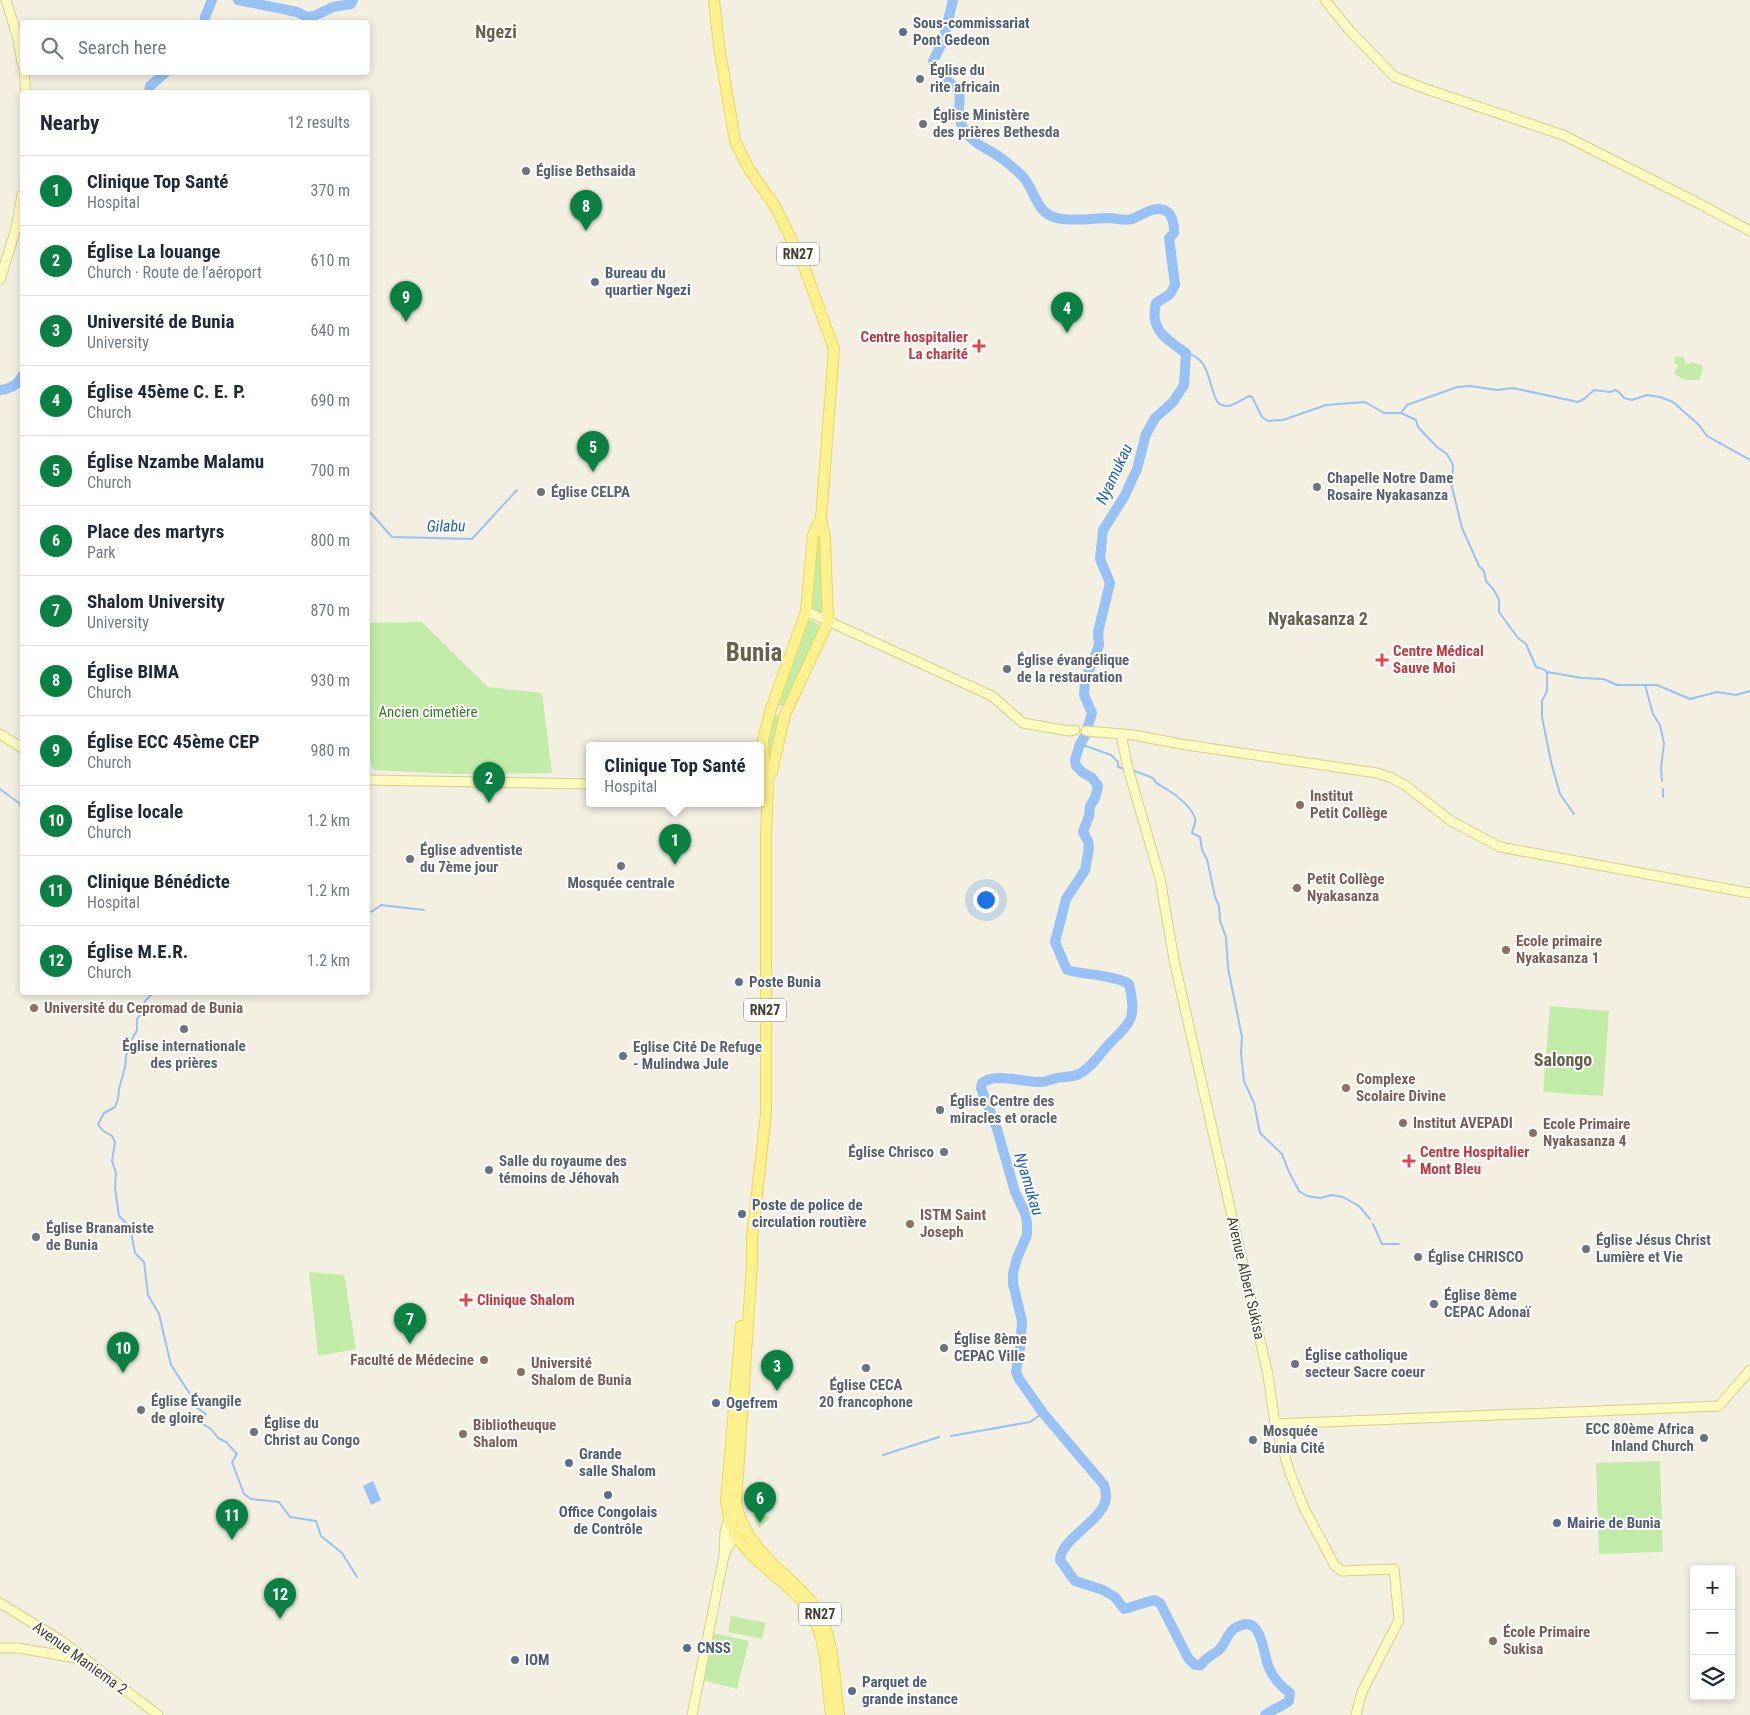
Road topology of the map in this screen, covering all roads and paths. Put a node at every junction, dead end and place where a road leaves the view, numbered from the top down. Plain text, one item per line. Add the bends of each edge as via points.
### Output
1 (6, 0) edge
2 (714, 0) edge
3 (1325, 0) edge
4 (20, 52) edge
5 (24, 75) edge
6 (26, 90) edge
7 (20, 206) edge
8 (1750, 231) edge
9 (0, 280) edge
10 (821, 520) junction
11 (806, 611) junction
12 (828, 622) junction
13 (771, 709) junction
14 (785, 715) junction
15 (1075, 730) dead end
16 (1090, 732) dead end
17 (0, 734) edge
18 (1121, 735) junction
19 (763, 742) edge
20 (20, 747) edge
21 (370, 780) edge
22 (764, 780) edge
23 (764, 782) edge
24 (586, 784) edge
25 (1750, 893) edge
26 (1750, 1370) edge
27 (1275, 1424) junction
28 (734, 1517) junction
29 (740, 1532) junction
30 (724, 1556) junction
31 (0, 1603) edge
32 (0, 1648) edge
33 (84, 1659) junction
34 (158, 1715) edge
35 (692, 1715) edge
36 (831, 1715) edge
37 (839, 1715) edge
38 (1356, 1715) edge

1 - 4 street
2 - 10 main road, RN27 via 735,141 749,169 776,208 802,261 834,349
3 - 8 street via 1395,77 1563,135
5 - 6 street
7 - 9 street
10 - 11 main road, RN27 via 813,535
10 - 12 main road, RN27 via 826,537
11 - 12 street
11 - 13 main road, RN27
12 - 14 main road, RN27
12 - 15 street via 992,696 1024,723
13 - 14 main road
13 - 19 main road, RN27
14 - 22 main road, RN27 via 772,771
16 - 18 street
17 - 20 street
18 - 25 street via 1377,773 1405,785 1451,821 1500,847
18 - 27 street, Avenue Albert Sukisa via 1160,878 1174,960 1268,1375
21 - 24 street
23 - 28 main road, RN27 via 768,784 766,1113 752,1238 746,1263 726,1502
26 - 27 street via 1720,1406
27 - 38 street, Avenue Albert Sukisa via 1304,1508 1335,1566 1342,1571 1394,1569 1399,1620 1362,1692
28 - 29 main road, RN27
28 - 30 street via 725,1532
29 - 30 street
29 - 36 main road, RN27 via 749,1553 798,1597 812,1615 820,1634
29 - 37 main road, RN27 via 817,1609 828,1632
30 - 35 street
31 - 33 street, Avenue Maniema 2 via 62,1641
32 - 33 street
33 - 34 street, Avenue Maniema 2

